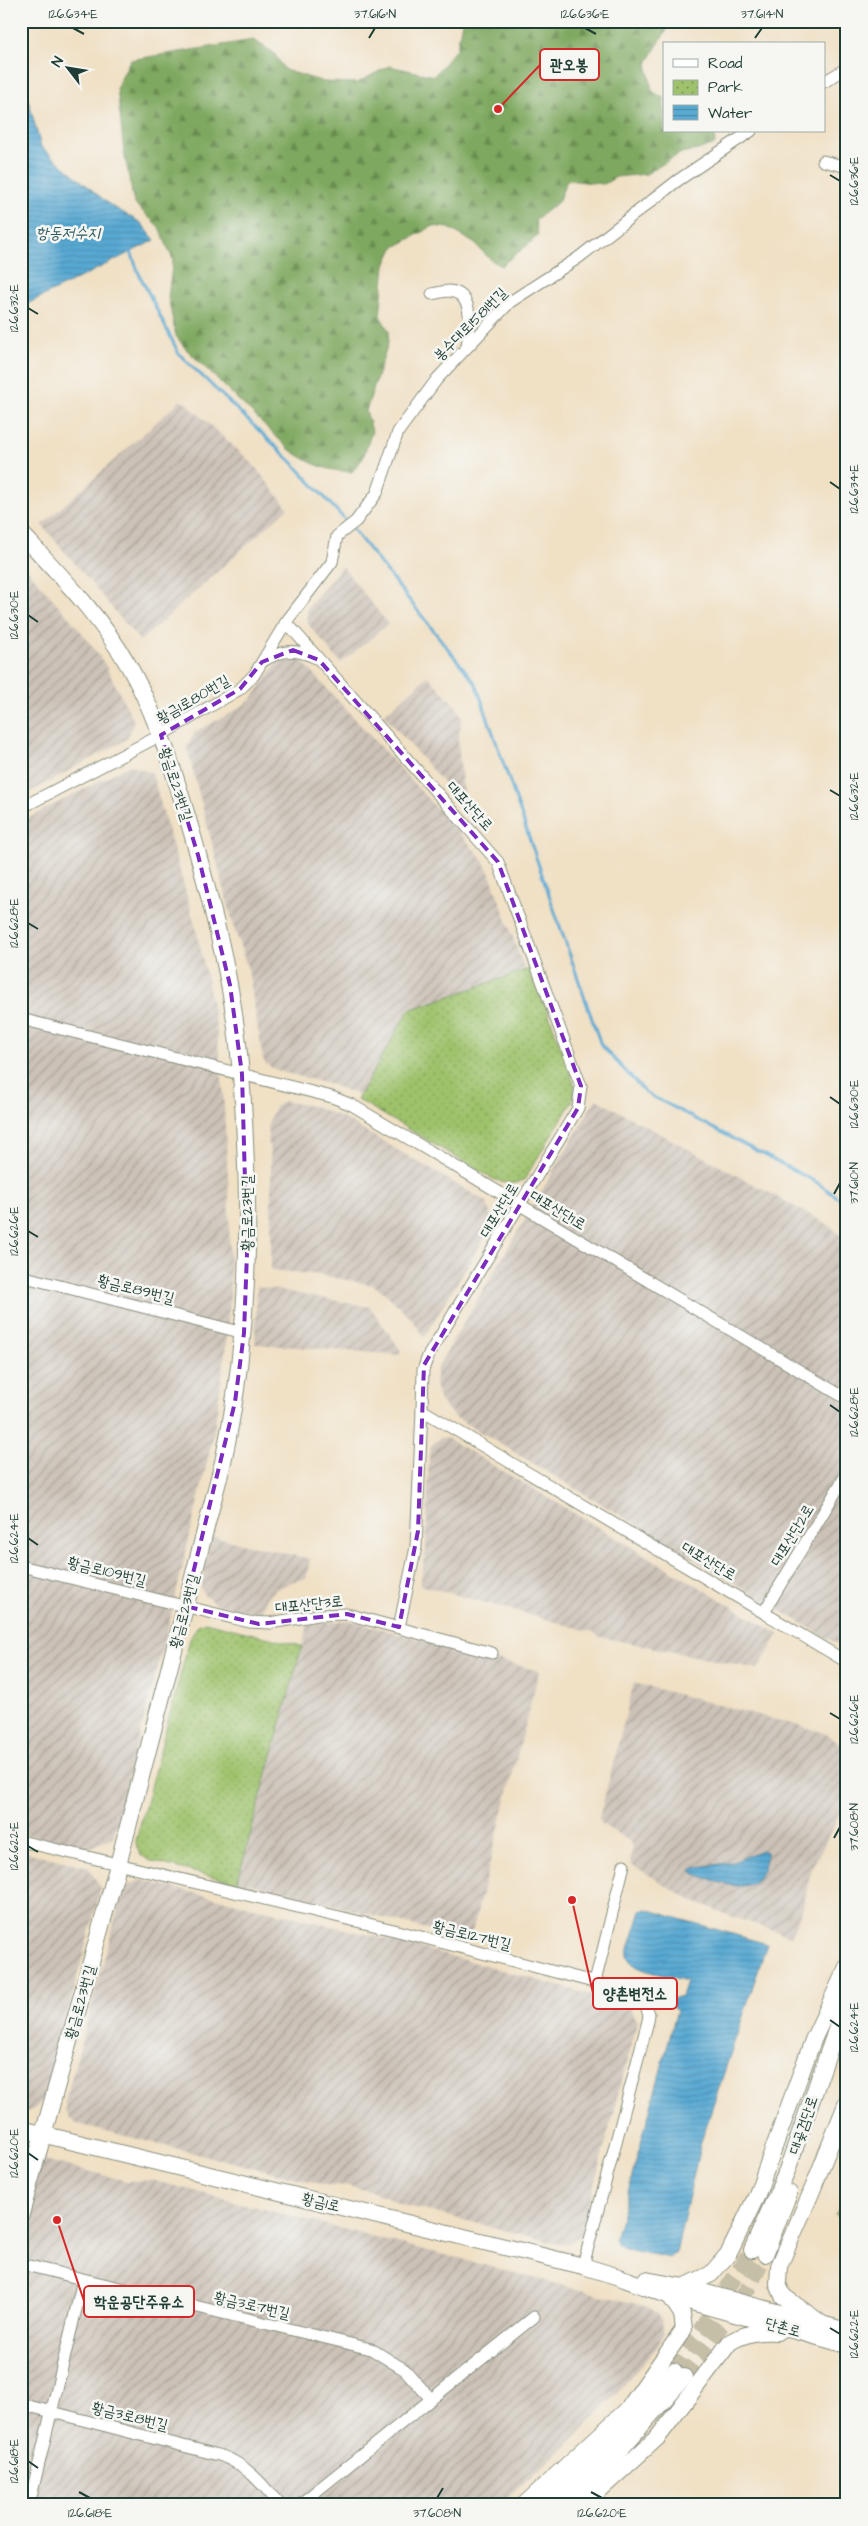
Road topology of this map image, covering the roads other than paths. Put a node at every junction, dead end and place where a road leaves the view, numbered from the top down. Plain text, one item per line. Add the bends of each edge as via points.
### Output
1 (847, 68) edge
2 (826, 81) edge
3 (749, 132) edge
4 (823, 161) dead end
5 (847, 167) edge
6 (432, 294) dead end
7 (466, 348) junction
8 (21, 533) edge
9 (339, 533) joint
10 (286, 622) junction
11 (319, 660) junction
12 (262, 662) junction
13 (161, 735) junction
14 (21, 808) edge
15 (21, 1018) edge
16 (242, 1074) junction
17 (520, 1204) junction
18 (21, 1276) edge
19 (244, 1333) junction
20 (847, 1399) edge
21 (422, 1410) junction
22 (847, 1473) edge
23 (21, 1566) edge
24 (185, 1606) junction
25 (764, 1612) junction
26 (400, 1627) junction
27 (492, 1653) dead end
28 (847, 1662) edge
29 (21, 1841) edge
30 (118, 1865) junction
31 (624, 1865) dead end
32 (847, 1967) edge
33 (595, 1982) junction
34 (847, 1999) edge
35 (847, 2032) edge
36 (847, 2102) edge
37 (21, 2130) edge
38 (42, 2135) junction
39 (21, 2214) edge
40 (21, 2264) edge
41 (583, 2266) junction
42 (619, 2277) junction
43 (83, 2280) junction
44 (684, 2287) junction
45 (670, 2296) junction
46 (722, 2304) junction
47 (534, 2317) dead end
48 (818, 2330) junction
49 (847, 2331) edge
50 (847, 2345) edge
51 (431, 2399) junction
52 (21, 2404) edge
53 (50, 2411) junction
54 (28, 2505) edge
55 (280, 2505) edge
56 (299, 2505) edge
57 (524, 2505) edge
58 (544, 2505) edge
59 (564, 2505) edge
60 (582, 2505) edge

1 - 2 street
3 - 7 street, 봉수대로1581번길 via 677,181 578,258 510,302
4 - 5 street
6 - 7 street via 448,291 465,301 471,317
7 - 9 street, 봉수대로1581번길 via 437,379 398,432 377,493 356,521
8 - 13 street, 황금로23번길 via 100,621 130,668
9 - 10 street, 황금1로80번길 via 332,562
10 - 11 street, 대포산단로
10 - 12 street, 황금1로80번길
11 - 12 street via 288,650
11 - 17 street, 대포산단로 via 498,862 551,1001 582,1094 578,1108
12 - 13 street, 황금1로80번길 via 240,689
13 - 14 street, 황금1로80번길
13 - 16 street, 황금로23번길 via 180,791 219,935 230,985
15 - 16 street
16 - 17 street, 대포산단1로 via 352,1105
16 - 19 street, 황금로23번길 via 249,1215
17 - 20 street, 대포산단1로
17 - 21 street, 대포산단로 via 424,1365
18 - 19 street, 황금로89번길
19 - 24 street, 황금로23번길 via 228,1439
21 - 25 street, 대포산단로
21 - 26 street via 417,1539
22 - 25 street, 대포산단2로
23 - 24 street, 황금로109번길
24 - 26 street, 대포산단3로 via 259,1624 347,1614
24 - 30 street, 황금로23번길
25 - 28 street, 대포산단로
26 - 27 street, 대포산단3로
29 - 30 street, 황금로127번길
30 - 33 street, 황금로127번길 via 398,1931
30 - 38 street, 황금로23번길
31 - 33 street
32 - 44 street via 813,2040 756,2197 728,2253 711,2274
33 - 41 street, 황금로127번길 via 638,1996 644,2001 649,2014
34 - 35 street, 대곶검단로 via 759,2252
36 - 48 street via 779,2266 778,2284 783,2296
37 - 38 street, 황금1로
38 - 39 street, 황금로23번길
38 - 41 street, 황금1로
40 - 43 street, 황금3로7번길
41 - 42 street, 황금1로
42 - 44 street, 황금1로
42 - 45 street, 황금1로
43 - 51 street, 황금3로7번길 via 370,2350 405,2370
43 - 53 street
44 - 46 street, 황금1로
45 - 46 street, 황금1로
45 - 57 street via 682,2314 684,2329 662,2362 628,2409
46 - 48 street, 단촌로
47 - 51 street
48 - 49 street, 단촌로
48 - 50 street, 단촌로
48 - 60 street via 762,2331 745,2334 730,2342 658,2437
51 - 56 street
52 - 53 street, 황금3로8번길
53 - 54 street
53 - 55 street, 황금3로8번길 via 202,2449 233,2460 254,2476
58 - 59 street via 679,2374 597,2476

